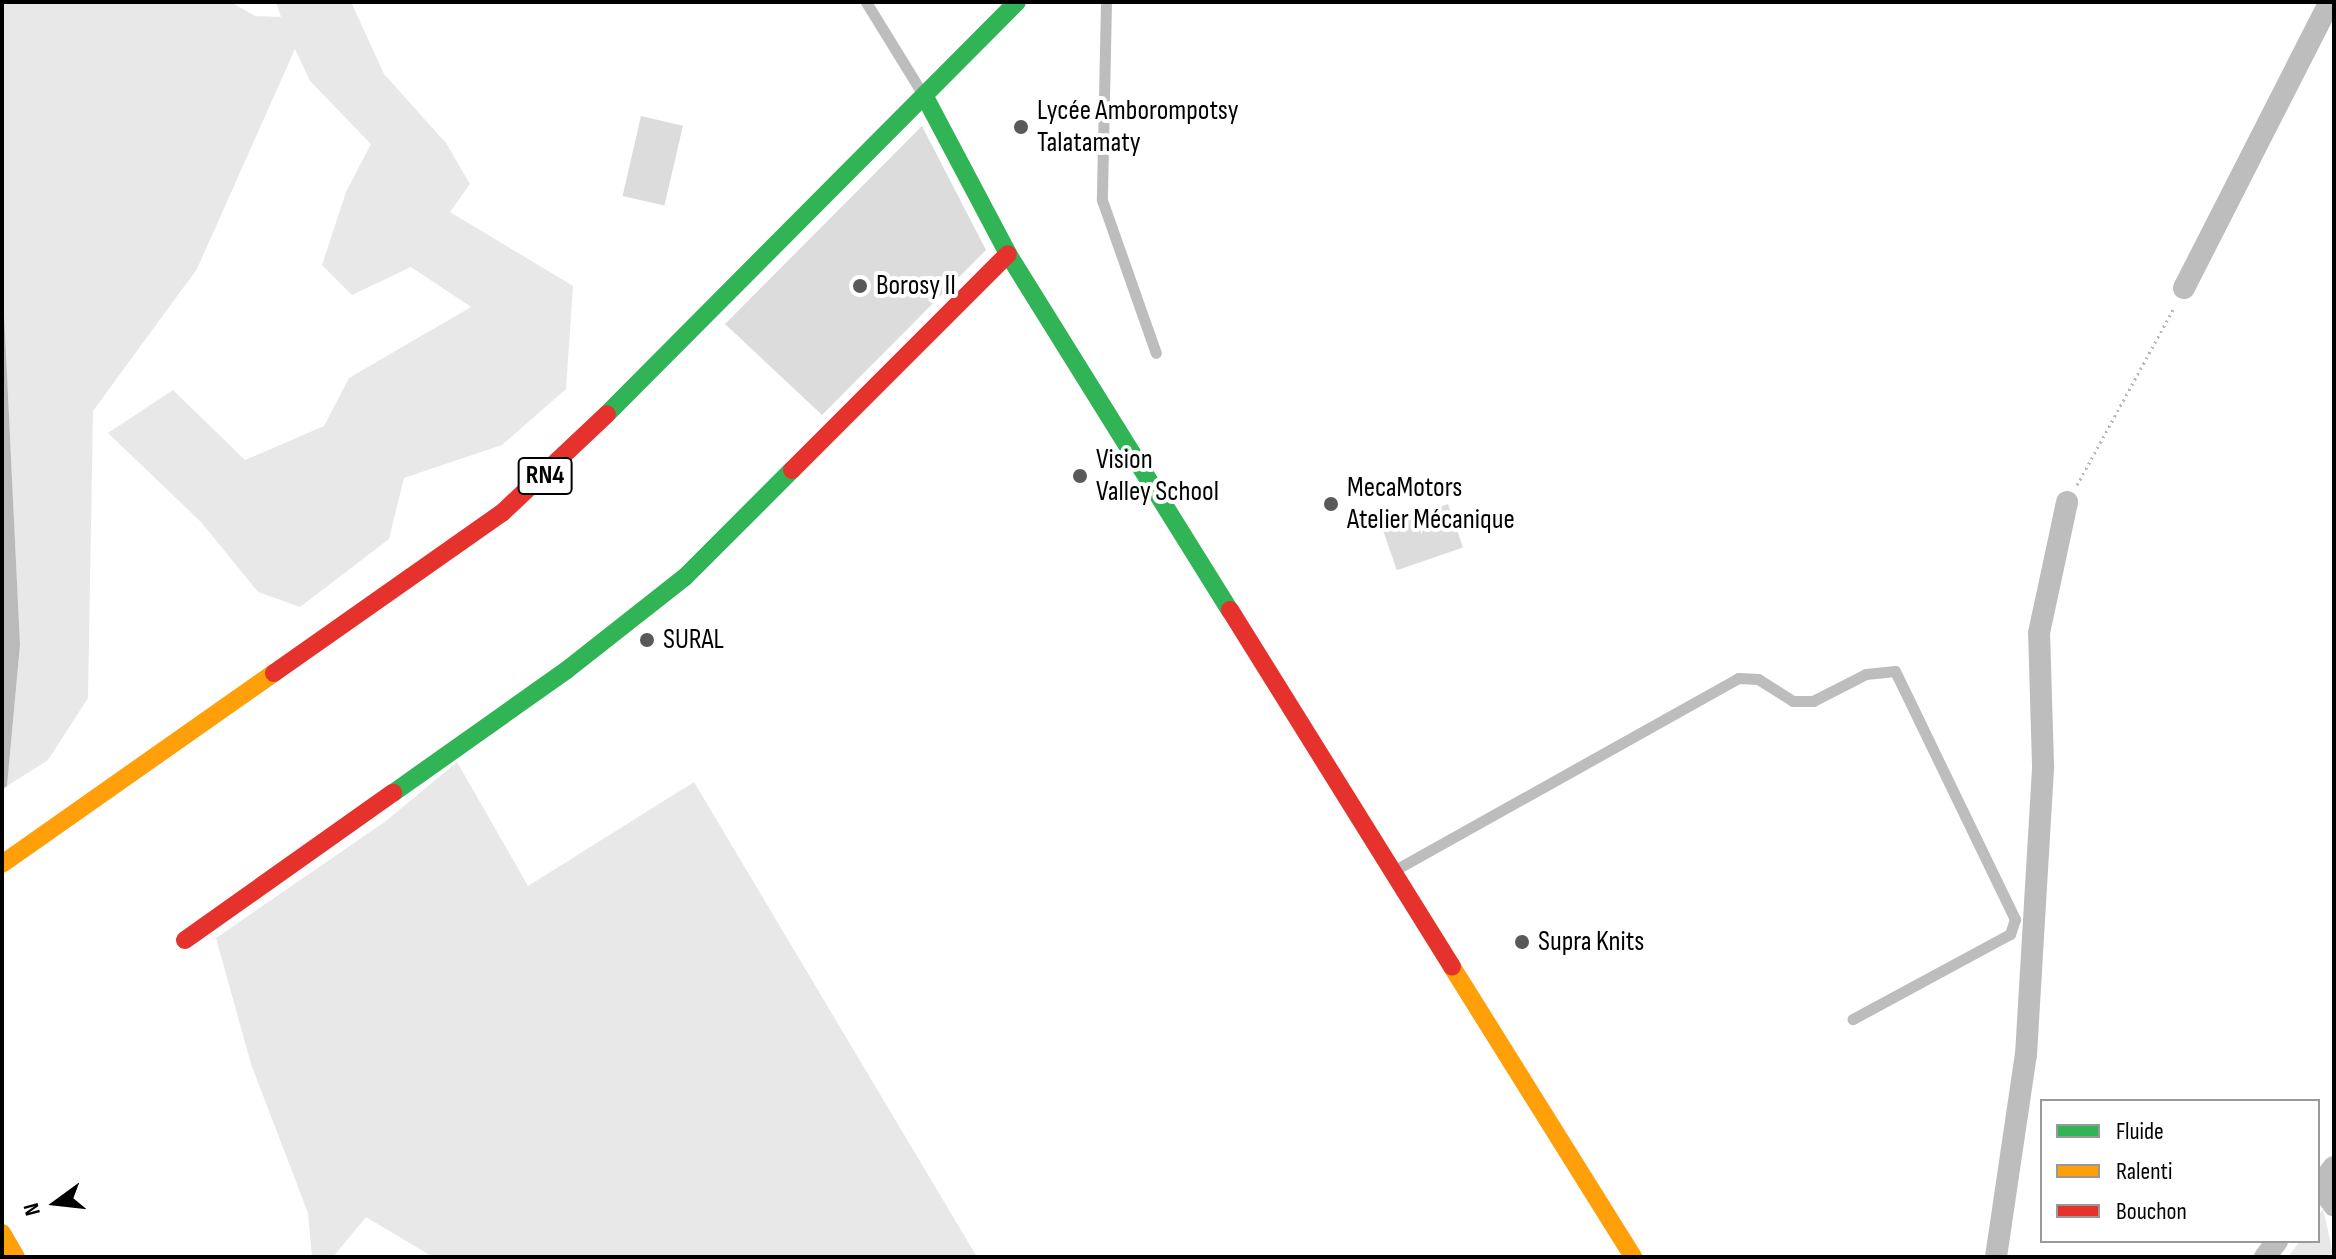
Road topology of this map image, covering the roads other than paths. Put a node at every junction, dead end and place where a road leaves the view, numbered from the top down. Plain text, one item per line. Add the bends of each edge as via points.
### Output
1 (866, 2) edge
2 (1017, 2) edge
3 (1106, 2) edge
4 (2330, 2) edge
5 (925, 97) junction
6 (1008, 254) junction
7 (2184, 288) road end
8 (1156, 353) dead end
9 (2067, 502) road end
10 (2, 864) edge
11 (1391, 872) junction
12 (185, 940) dead end
13 (1853, 1019) dead end
14 (2334, 1167) edge
15 (2320, 1186) edge
16 (2320, 1188) edge
17 (2334, 1205) edge
18 (2, 1233) edge
19 (16, 1257) edge
20 (1633, 1257) edge
21 (1996, 1257) edge

1 - 5 lane
2 - 5 street, RN4
3 - 8 lane via 1102,200
4 - 7 street
5 - 6 street
5 - 10 street, RN4 via 550,472 502,513
6 - 11 street
6 - 12 street via 685,577 568,669
9 - 21 street via 2039,633 2043,765 2026,1055
11 - 13 lane via 1738,678 1758,679 1793,701 1813,701 1866,674 1895,671 2015,919 2010,934
11 - 20 street
14 - 15 street
16 - 17 street
18 - 19 street

